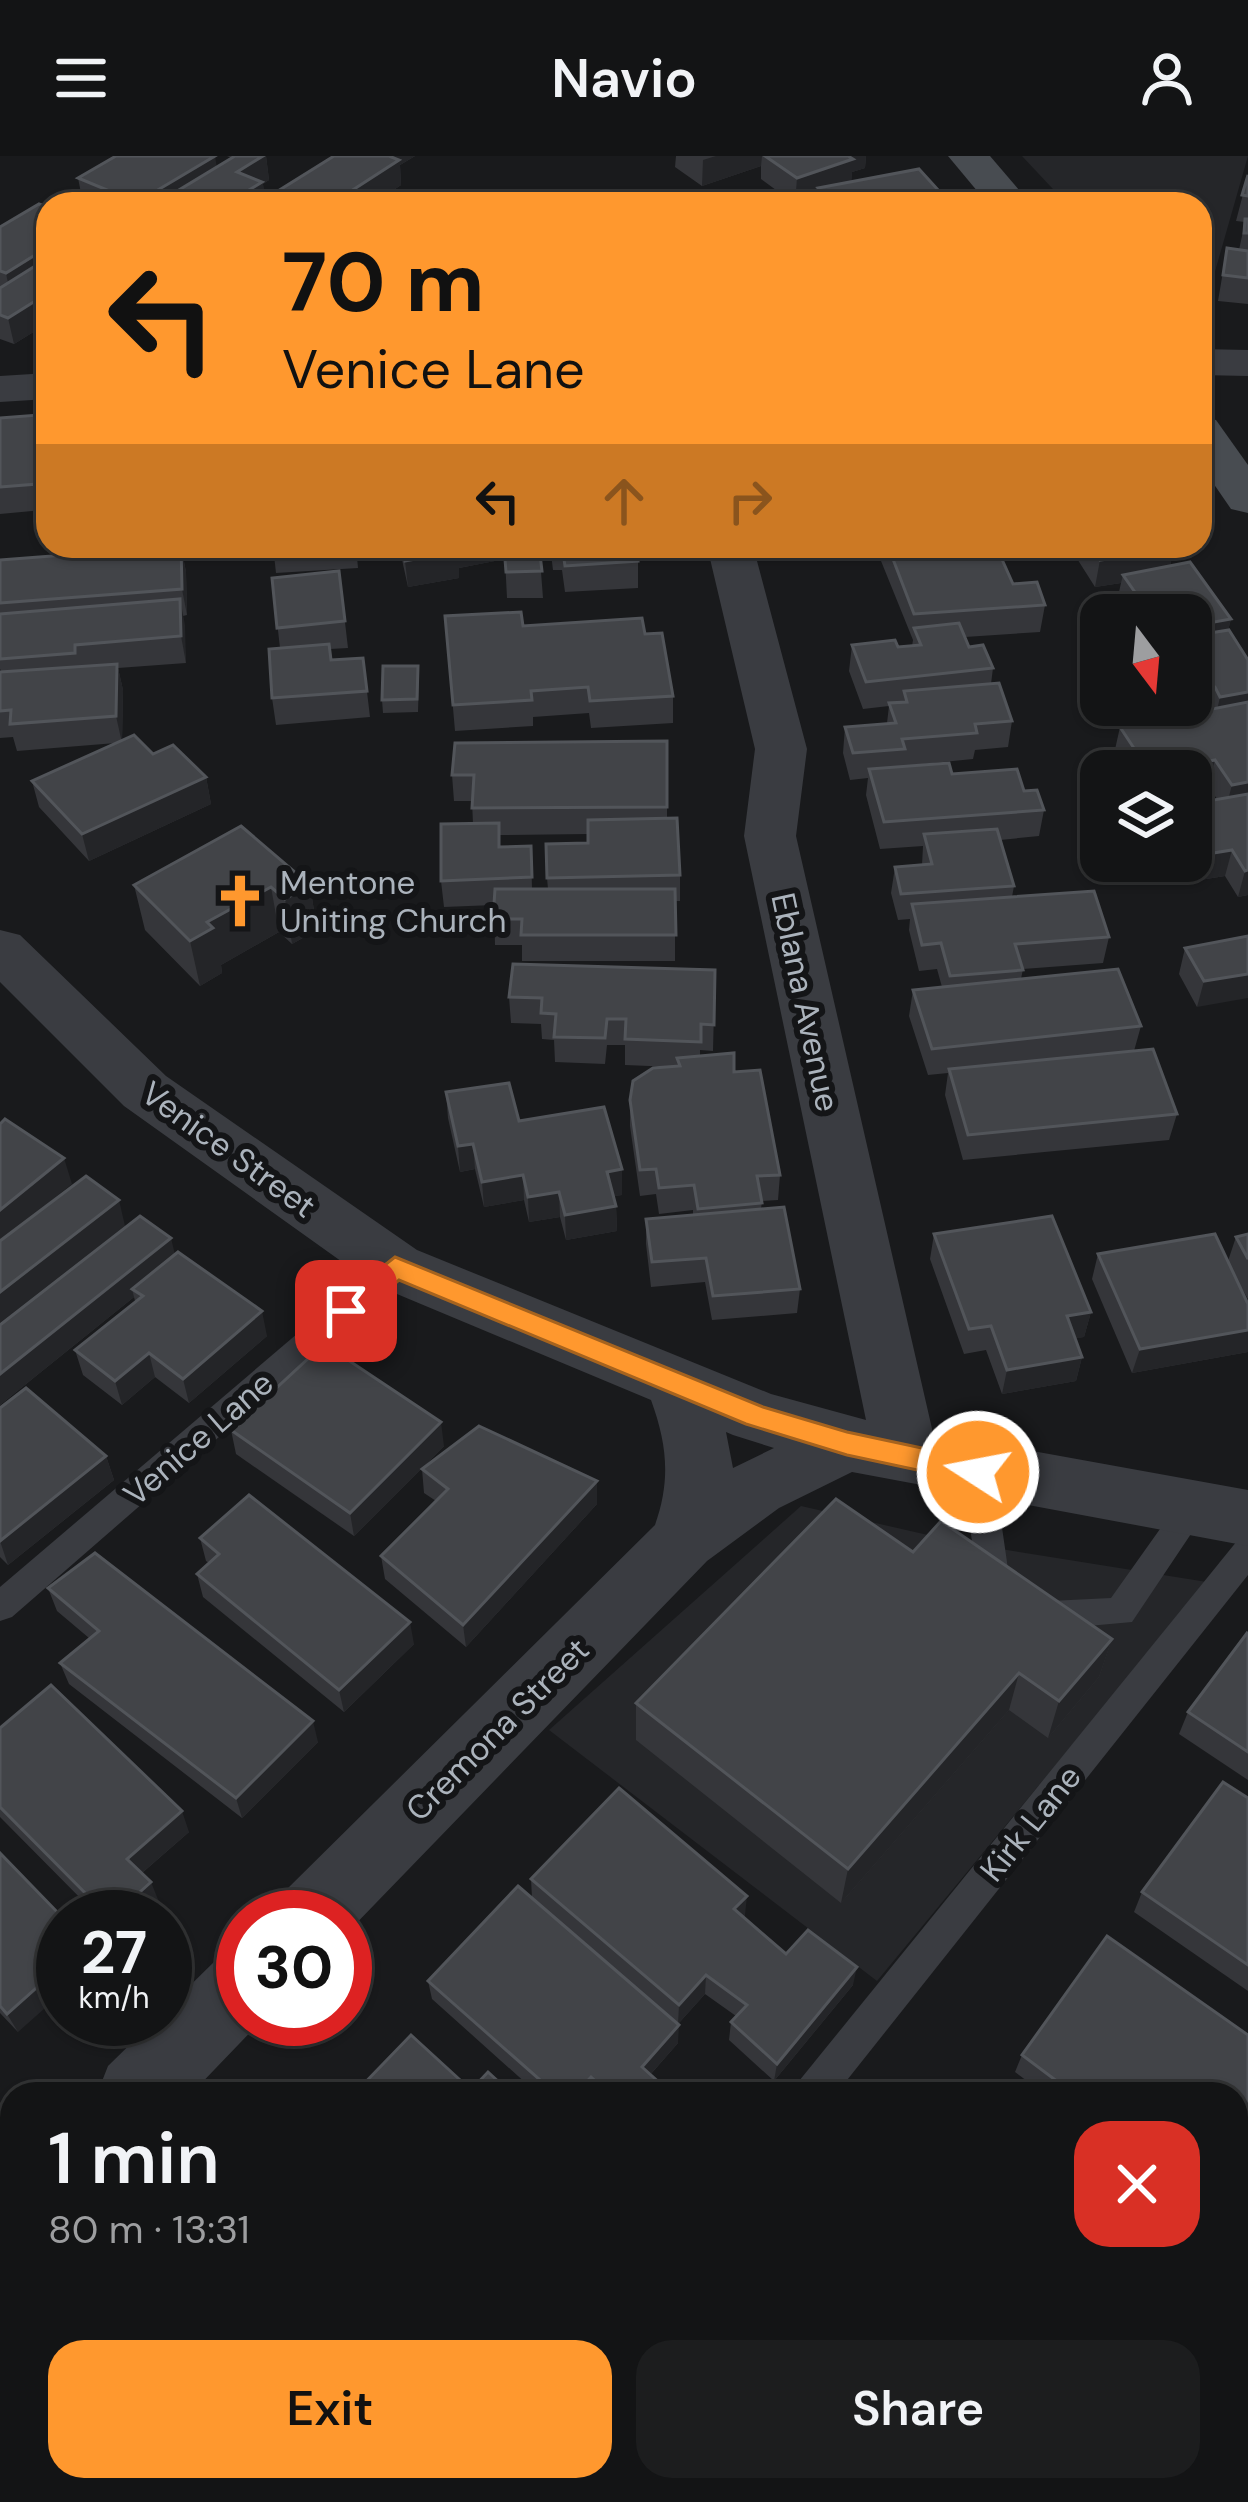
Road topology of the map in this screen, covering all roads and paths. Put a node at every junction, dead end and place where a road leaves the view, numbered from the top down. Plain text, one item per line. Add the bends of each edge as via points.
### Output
1 (968, 156) edge
2 (1000, 192) edge
3 (1212, 362) edge
4 (1248, 363) edge
5 (36, 386) edge
6 (0, 388) edge
7 (1212, 447) edge
8 (1248, 499) edge
9 (733, 558) edge
10 (0, 949) edge
11 (395, 1267) junction
12 (674, 1380) junction
13 (876, 1450) junction
14 (978, 1472) junction
15 (1221, 1513) edge
16 (683, 1541) junction
17 (1248, 1551) edge
18 (6, 1593) edge
19 (338, 1890) edge
20 (216, 2013) edge
21 (148, 2082) edge
22 (822, 2082) edge

1 - 2 street
3 - 4 street
5 - 6 street
7 - 8 street
9 - 13 street, Eblana Avenue via 781,749 770,836
10 - 11 street, Venice Street via 145,1091
11 - 12 street, Venice Street
11 - 18 lane, Venice Lane
12 - 13 street, Venice Street via 756,1416
12 - 16 street, Cremona Street via 701,1447 702,1491
13 - 14 street, Venice Street
13 - 16 street, Cremona Street via 745,1494
14 - 15 street, Venice Street
14 - 15 lane via 993,1576 1044,1616 1120,1612
16 - 19 street, Cremona Street
17 - 22 lane, Kirk Lane
20 - 21 street

